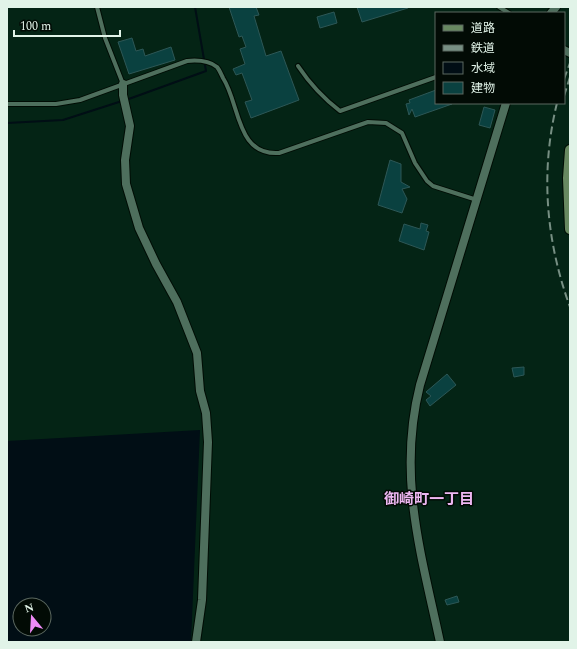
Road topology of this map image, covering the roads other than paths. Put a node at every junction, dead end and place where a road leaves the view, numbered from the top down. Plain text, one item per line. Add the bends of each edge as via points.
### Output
1 (96, 7) edge
2 (298, 66) dead end
3 (435, 77) edge
4 (123, 84) junction
5 (7, 104) edge
6 (506, 104) edge
7 (570, 150) edge
8 (477, 200) junction
9 (570, 229) edge
10 (196, 642) edge
11 (440, 642) edge

1 - 4 lane
2 - 3 lane via 309,82 340,111
4 - 5 lane via 80,100 56,104
4 - 8 lane via 187,61 201,60 217,67 226,82 245,135 252,145 260,150 269,154 279,153 368,122 386,123 402,133 415,163 427,181 433,186
4 - 10 street via 130,126 125,160 126,184 139,228 177,302 197,353 200,391 206,413 208,442 202,600
6 - 8 street
7 - 9 street
8 - 11 street via 420,385 411,426 411,499

